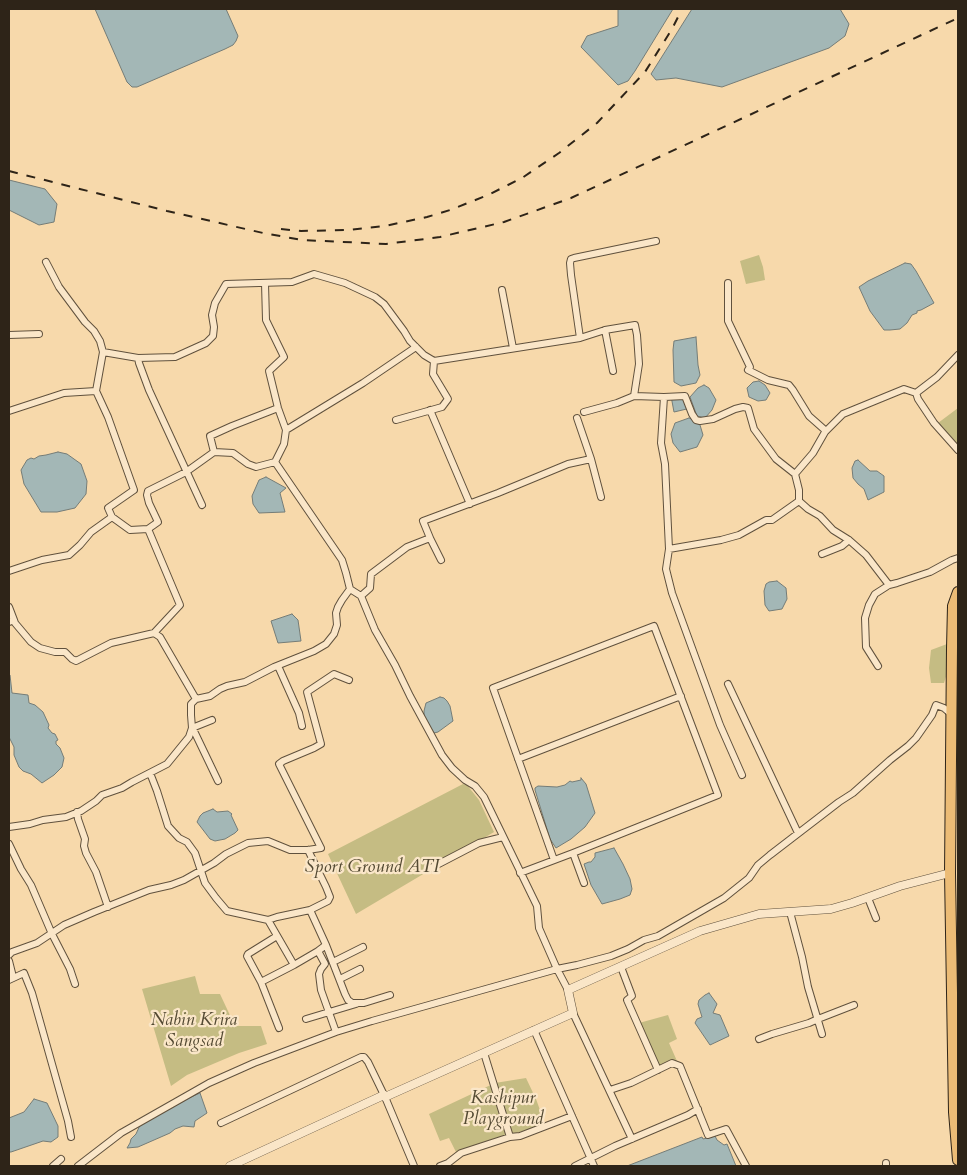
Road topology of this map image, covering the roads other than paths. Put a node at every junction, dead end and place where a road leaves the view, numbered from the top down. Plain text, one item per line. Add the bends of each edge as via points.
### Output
1 (656, 241) dead end
2 (46, 262) dead end
3 (265, 283) junction
4 (728, 284) dead end
5 (502, 290) dead end
6 (605, 330) junction
7 (39, 334) dead end
8 (9, 335) edge
9 (580, 338) junction
10 (416, 347) junction
11 (513, 348) junction
12 (103, 352) junction
13 (958, 355) edge
14 (138, 358) junction
15 (434, 361) junction
16 (613, 371) dead end
17 (96, 391) junction
18 (916, 393) junction
19 (634, 396) junction
20 (664, 397) junction
21 (278, 408) junction
22 (430, 410) junction
23 (9, 411) edge
24 (584, 412) dead end
25 (577, 418) dead end
26 (396, 420) dead end
27 (286, 430) junction
28 (826, 431) junction
29 (958, 450) edge
30 (214, 452) junction
31 (591, 459) junction
32 (275, 462) junction
33 (186, 472) junction
34 (795, 474) junction
35 (601, 497) dead end
36 (799, 501) junction
37 (470, 504) junction
38 (202, 505) dead end
39 (112, 517) junction
40 (148, 529) junction
41 (430, 538) junction
42 (849, 540) junction
43 (669, 549) junction
44 (822, 554) dead end
45 (958, 558) edge
46 (441, 560) dead end
47 (9, 571) edge
48 (889, 585) junction
49 (350, 589) junction
50 (958, 592) edge
51 (361, 596) junction
52 (9, 608) edge
53 (11, 621) edge
54 (154, 633) junction
55 (278, 666) junction
56 (878, 666) dead end
57 (349, 680) dead end
58 (728, 684) dead end
59 (681, 696) junction
60 (196, 700) junction
61 (951, 714) junction
62 (212, 720) dead end
63 (302, 726) dead end
64 (192, 728) junction
65 (518, 759) junction
66 (150, 773) junction
67 (742, 775) dead end
68 (218, 781) dead end
69 (77, 812) junction
70 (9, 827) edge
71 (798, 833) junction
72 (503, 837) junction
73 (9, 844) edge
74 (308, 850) junction
75 (572, 853) junction
76 (554, 860) junction
77 (429, 869) dead end
78 (202, 870) junction
79 (520, 873) junction
80 (950, 873) junction
81 (584, 883) dead end
82 (868, 898) junction
83 (108, 907) junction
84 (310, 910) junction
85 (790, 912) junction
86 (876, 918) dead end
87 (268, 920) junction
88 (52, 934) junction
89 (277, 936) junction
90 (326, 945) junction
91 (363, 947) dead end
92 (318, 951) junction
93 (9, 955) edge
94 (9, 961) edge
95 (333, 962) junction
96 (294, 965) junction
97 (621, 967) junction
98 (557, 969) junction
99 (360, 970) dead end
100 (11, 978) edge
101 (340, 979) junction
102 (261, 982) junction
103 (75, 984) dead end
104 (568, 990) junction
105 (390, 995) dead end
106 (356, 1004) junction
107 (854, 1006) dead end
108 (329, 1012) junction
109 (573, 1013) junction
110 (306, 1019) dead end
111 (818, 1019) junction
112 (279, 1028) dead end
113 (534, 1030) junction
114 (336, 1032) junction
115 (822, 1034) dead end
116 (955, 1037) edge
117 (759, 1039) dead end
118 (484, 1053) junction
119 (658, 1070) junction
120 (610, 1090) junction
121 (384, 1096) junction
122 (956, 1096) edge
123 (698, 1109) junction
124 (572, 1116) junction
125 (221, 1123) dead end
126 (71, 1137) dead end
127 (510, 1137) junction
128 (632, 1139) junction
129 (591, 1158) junction
130 (61, 1159) dead end
131 (958, 1160) edge
132 (52, 1166) edge
133 (78, 1166) edge
134 (231, 1166) edge
135 (414, 1166) edge
136 (440, 1166) edge
137 (575, 1166) edge
138 (594, 1166) edge
139 (746, 1166) edge

1 - 9 street via 571,259
2 - 12 street via 59,287 94,331
3 - 10 street via 292,282 314,274 345,284 384,304
3 - 14 street via 226,284 212,315 213,336 206,343 175,357
3 - 21 street via 266,320 284,357 269,371
4 - 28 street via 728,321 750,367 748,370 768,380 789,385 809,416
5 - 11 street
6 - 9 street
6 - 16 street
6 - 19 street via 635,325 639,364
7 - 8 street
9 - 11 street
10 - 15 street
10 - 27 street
11 - 15 street
12 - 14 street
12 - 17 street
13 - 18 street
14 - 33 street
15 - 22 street via 433,374 448,399 442,407
17 - 23 street via 64,393
17 - 39 street via 134,490 108,508
18 - 28 street via 904,389 843,414
18 - 29 street via 934,423
19 - 20 street
19 - 24 street
20 - 34 street via 685,396 692,414 700,421 748,408 754,429 776,459
20 - 43 street via 662,444
21 - 27 street
21 - 30 street via 210,436
22 - 26 street
22 - 37 street
25 - 31 street
27 - 32 street via 284,444
28 - 34 street
30 - 32 street via 233,453 256,467
30 - 33 street
31 - 35 street
31 - 37 street via 568,464
32 - 49 street via 342,560
33 - 38 street
33 - 40 street via 148,491 149,503 158,522
34 - 36 street
36 - 42 street
36 - 43 street via 772,520 739,535
37 - 41 street via 423,521
39 - 40 street via 130,530
39 - 47 street via 91,532 69,555
40 - 54 street via 180,605
41 - 46 street
41 - 51 street via 407,547 371,574 370,588
42 - 44 street
42 - 48 street via 866,555
43 - 67 street via 666,569 672,593 720,725
45 - 48 street via 930,572
48 - 56 street via 875,594 865,618 866,647
49 - 51 street
49 - 55 street via 338,607 337,625 326,644
50 - 61 main road via 953,606
51 - 72 street via 375,630 442,755 484,797
52 - 53 street
53 - 54 street via 40,648 65,652 76,661 111,643
54 - 60 street via 160,637
55 - 60 street
55 - 63 street
57 - 74 street via 334,674 308,692 321,744 279,764 321,848
58 - 71 street
59 - 65 street
59 - 65 street via 654,626 492,688
59 - 75 street via 718,795
60 - 64 street via 191,704
61 - 71 street via 936,705 908,746 853,794
61 - 80 main road
62 - 64 street
64 - 66 street via 189,737 167,764
64 - 68 street
65 - 76 street
66 - 69 street via 102,795
66 - 78 street via 168,826 187,842
69 - 70 street via 66,817
69 - 83 street via 86,838 86,854
71 - 98 street via 724,898 658,936 611,956
72 - 77 street via 479,843
72 - 79 street
73 - 88 street
74 - 78 street via 290,850 268,841 248,843
74 - 84 street via 330,898
75 - 76 street
75 - 81 street
76 - 79 street
78 - 83 street via 184,880
78 - 87 street via 206,883 227,912
79 - 98 street via 537,906 539,928
80 - 82 street
80 - 116 main road
82 - 85 street via 831,909
82 - 86 street
83 - 88 street via 64,925
84 - 87 street
84 - 90 street
85 - 97 street via 759,914 700,931
85 - 111 street
87 - 89 street
88 - 93 street
88 - 103 street
89 - 96 street
89 - 102 street via 248,954
90 - 92 street
90 - 95 street
91 - 95 street
92 - 96 street
92 - 108 street via 325,964 320,974 321,990
94 - 100 street
95 - 101 street
96 - 102 street
97 - 104 street
97 - 119 street via 632,996 627,1000
98 - 104 street
98 - 114 street
99 - 101 street
100 - 126 street via 24,972 32,993
101 - 106 street via 348,1000
102 - 112 street
104 - 109 street
105 - 106 street
106 - 108 street
107 - 111 street
108 - 110 street
108 - 114 street
109 - 113 street
109 - 120 street
111 - 115 street
111 - 117 street
113 - 118 street
113 - 124 street
114 - 133 street via 209,1083 121,1133
116 - 122 main road
118 - 121 street
118 - 127 street
119 - 120 street
119 - 123 street via 672,1063 680,1066
120 - 128 street
121 - 125 street via 368,1062 361,1057
121 - 134 street
121 - 135 street
122 - 131 main road
123 - 128 street
123 - 139 street via 708,1135 726,1129
124 - 127 street
124 - 129 street
127 - 136 street via 460,1153
128 - 129 street
129 - 137 street
129 - 138 street
130 - 132 street

